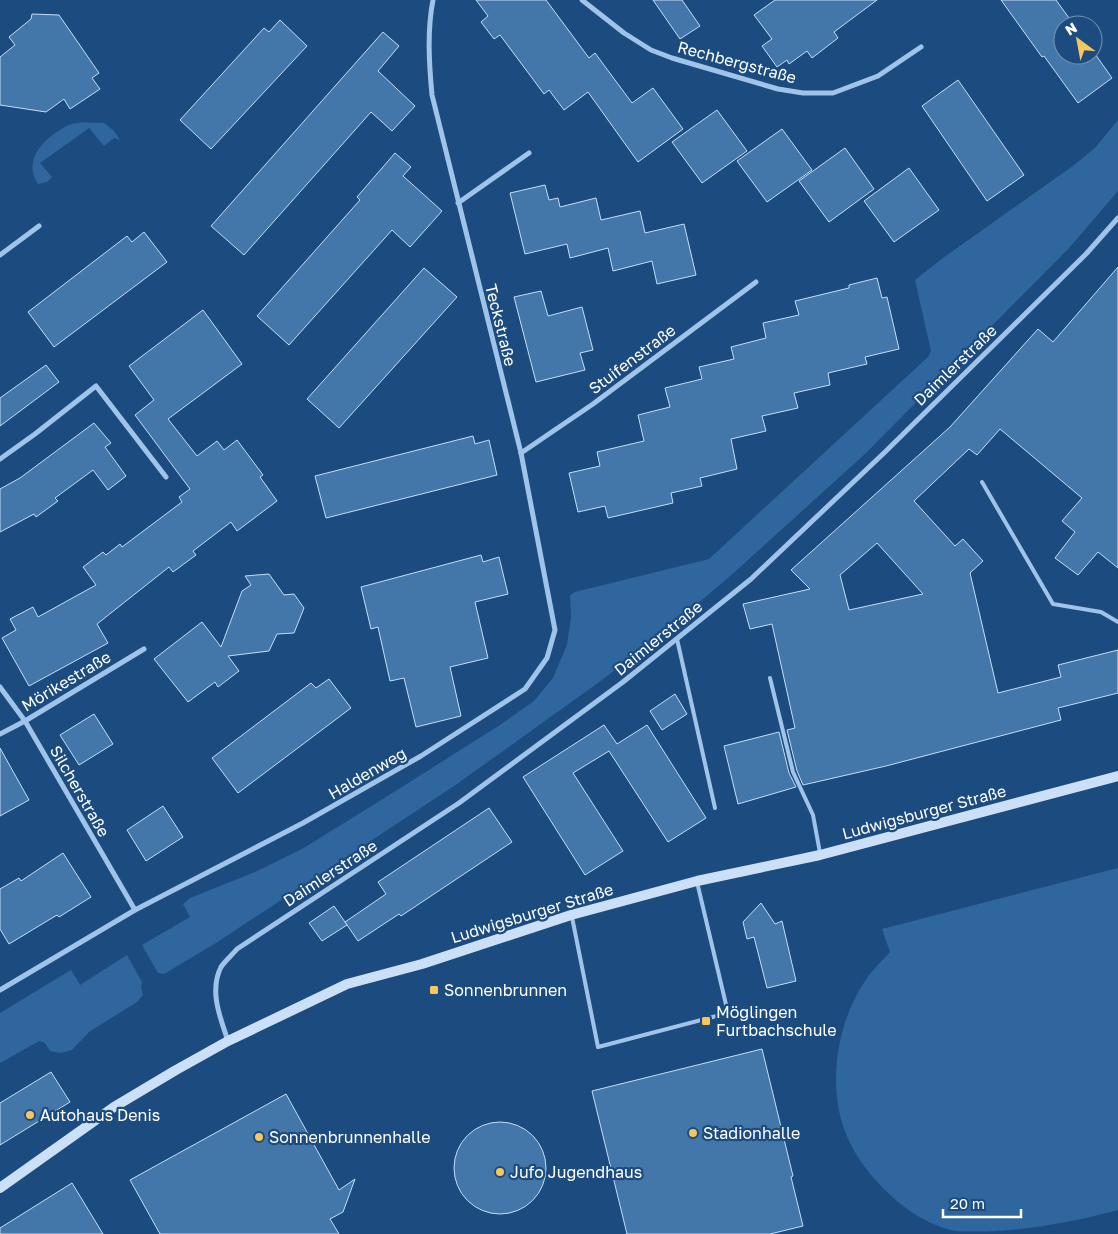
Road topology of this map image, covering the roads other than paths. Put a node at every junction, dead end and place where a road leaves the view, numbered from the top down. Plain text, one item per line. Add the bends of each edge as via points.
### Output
1 (433, 0) edge
2 (582, 0) edge
3 (921, 47) dead end
4 (529, 153) dead end
5 (458, 203) junction
6 (1118, 218) edge
7 (39, 226) dead end
8 (0, 256) edge
9 (756, 282) dead end
10 (521, 453) junction
11 (0, 459) edge
12 (166, 477) dead end
13 (982, 482) dead end
14 (1118, 622) edge
15 (677, 639) junction
16 (144, 649) dead end
17 (770, 678) dead end
18 (0, 687) edge
19 (25, 721) junction
20 (0, 734) edge
21 (1118, 776) edge
22 (715, 808) dead end
23 (820, 855) junction
24 (697, 881) junction
25 (135, 910) junction
26 (571, 915) junction
27 (0, 990) edge
28 (228, 1040) junction
29 (0, 1188) edge

1 - 5 street, Teckstraße via 429,35 432,95
2 - 3 street, Rechbergstraße via 651,50 761,84 803,93 833,93 869,80
4 - 5 street
5 - 10 street, Teckstraße
6 - 15 street, Daimlerstraße via 1086,254 850,485 751,579
7 - 8 street
9 - 10 street, Stuifenstraße via 593,404
10 - 25 street, Haldenweg via 555,630 547,658 525,689 421,756 312,818
11 - 12 street via 96,386
13 - 14 lane via 1053,604 1101,612
15 - 22 lane
15 - 28 street, Daimlerstraße via 459,803 237,949 222,967 215,992
16 - 19 street, Mörikestraße
17 - 23 lane via 793,772 812,815
18 - 19 street, Silcherstraße
19 - 20 street, Mörikestraße
19 - 25 street, Silcherstraße
21 - 23 street, Ludwigsburger Straße
23 - 24 street, Ludwigsburger Straße
24 - 26 street, Ludwigsburger Straße
24 - 26 lane via 728,1013 598,1047
25 - 27 street, Haldenweg
26 - 28 street, Ludwigsburger Straße via 422,964 347,984
28 - 29 street, Ludwigsburger Straße via 114,1107

